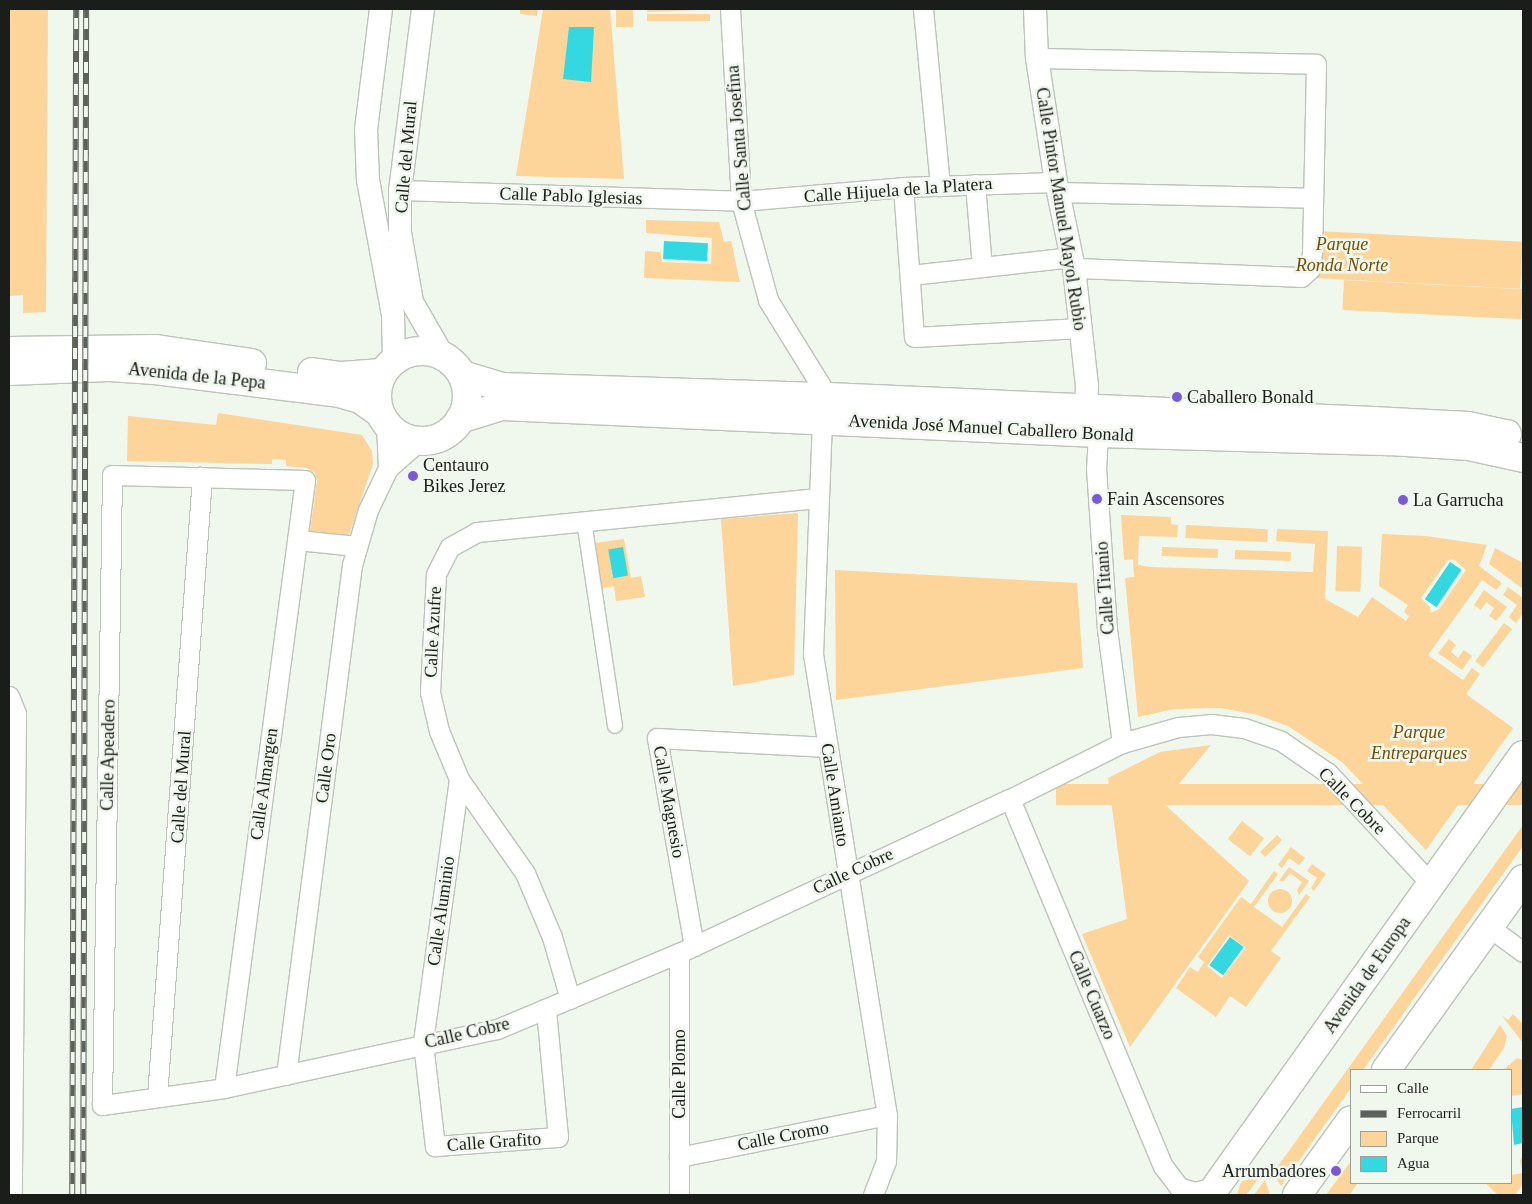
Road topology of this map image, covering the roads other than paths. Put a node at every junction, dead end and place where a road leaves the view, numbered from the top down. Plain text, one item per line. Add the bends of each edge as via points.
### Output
1 (381, 9) edge
2 (423, 9) edge
3 (730, 9) edge
4 (923, 9) edge
5 (1035, 9) edge
6 (1037, 58) junction
7 (975, 184) junction
8 (940, 186) junction
9 (903, 187) junction
10 (1057, 187) junction
11 (400, 190) junction
12 (1313, 198) junction
13 (741, 201) junction
14 (1073, 263) junction
15 (982, 267) junction
16 (911, 275) junction
17 (1081, 328) junction
18 (9, 351) edge
19 (443, 356) junction
20 (388, 366) junction
21 (9, 371) edge
22 (462, 375) junction
23 (825, 409) junction
24 (383, 418) junction
25 (460, 419) junction
26 (1092, 421) junction
27 (1523, 439) edge
28 (418, 441) junction
29 (1523, 458) edge
30 (388, 468) junction
31 (202, 477) junction
32 (305, 480) joint
33 (818, 498) junction
34 (584, 521) junction
35 (297, 540) junction
36 (358, 546) junction
37 (9, 696) edge
38 (616, 726) dead end
39 (1122, 743) junction
40 (828, 747) junction
41 (1523, 755) edge
42 (460, 778) junction
43 (1010, 799) junction
44 (848, 873) junction
45 (1523, 879) edge
46 (1431, 884) junction
47 (1489, 927) junction
48 (687, 949) junction
49 (1523, 952) edge
50 (570, 999) junction
51 (546, 1009) junction
52 (423, 1043) junction
53 (1387, 1069) edge
54 (286, 1075) junction
55 (224, 1088) junction
56 (157, 1098) junction
57 (887, 1115) junction
58 (1350, 1121) edge
59 (10, 1130) edge
60 (679, 1157) junction
61 (1182, 1191) edge
62 (1213, 1191) edge
63 (12, 1195) edge
64 (679, 1195) edge
65 (873, 1195) edge
66 (1297, 1195) edge

1 - 20 street, Calle del Mural via 366,129 368,180 393,315
2 - 11 street, Calle del Mural
3 - 13 street, Calle Santa Josefina
4 - 8 street
5 - 6 street, Calle Pintor Manuel Mayol Rubio
6 - 10 street, Calle Pintor Manuel Mayol Rubio
6 - 12 street via 1316,64
7 - 8 street, Calle Hijuela de la Platera
7 - 10 street, Calle Hijuela de la Platera
7 - 15 street
8 - 9 street, Calle Hijuela de la Platera
9 - 13 street, Calle Hijuela de la Platera
9 - 16 street
10 - 12 street, Calle Hijuela de la Platera
10 - 14 street, Calle Pintor Manuel Mayol Rubio
11 - 13 street, Calle Pablo Iglesias
11 - 19 street, Calle del Mural via 400,232 412,302
12 - 14 street via 1310,269 1301,277
13 - 23 street, Calle Santa Josefina via 768,300
14 - 15 street
14 - 17 street, Calle Pintor Manuel Mayol Rubio
15 - 16 street
16 - 17 street via 914,338
17 - 26 street, Calle Pintor Manuel Mayol Rubio
18 - 20 main road, Avenida de la Pepa via 156,349 341,376
19 - 20 main road via 418,350
19 - 22 main road
20 - 24 main road via 376,400
21 - 24 main road, Avenida de la Pepa via 109,367 155,370 339,393 360,399
22 - 23 main road, Avenida José Manuel Caballero Bonald via 502,387
22 - 25 main road via 466,398
23 - 25 main road, Avenida José Manuel Caballero Bonald via 502,406
23 - 26 main road, Avenida José Manuel Caballero Bonald
23 - 33 street, Calle Amianto
24 - 28 main road via 395,433
24 - 30 street, Calle Oro
25 - 28 main road via 442,436
26 - 27 main road, Avenida José Manuel Caballero Bonald via 1468,426
26 - 29 main road, Avenida José Manuel Caballero Bonald via 1469,446
26 - 39 street, Calle Titanio via 1107,629
28 - 30 street, Calle Oro
30 - 36 street, Calle Oro via 368,510
31 - 32 street, Calle Apeadero
31 - 56 street, Calle del Mural
31 - 56 street, Calle Apeadero via 112,475 102,1105
32 - 35 street, Calle Almargen
33 - 34 street, Calle Azufre
33 - 40 street, Calle Amianto via 813,654
34 - 38 street
34 - 42 street, Calle Azufre via 477,532 450,547 436,574 430,692 439,732
35 - 36 street
35 - 55 street, Calle Almargen
36 - 54 street, Calle Oro via 352,565
37 - 59 street via 16,713
39 - 43 street, Calle Cobre
39 - 46 street, Calle Cobre via 1178,727 1211,724 1244,728 1281,742 1328,773
40 - 44 street, Calle Amianto
40 - 48 street, Calle Magnesio via 657,738
41 - 46 main road, Avenida de Europa
42 - 50 street, Calle Azufre via 525,873 552,937
42 - 52 street, Calle Aluminio
43 - 44 street, Calle Cobre
43 - 61 street, Calle Cuarzo via 1163,1166
44 - 48 street, Calle Cobre
44 - 57 street, Calle Amianto
45 - 47 main road
46 - 62 main road, Avenida de Europa
47 - 49 street
47 - 53 main road
48 - 50 street, Calle Cobre
48 - 60 street, Calle Plomo
50 - 51 street, Calle Cobre
51 - 52 street, Calle Cobre via 497,1029
51 - 52 street, Calle Grafito via 558,1137 435,1146
52 - 54 street, Calle Cobre
54 - 55 street, Calle Cobre
55 - 56 street, Calle Apeadero
57 - 60 street, Calle Cromo
57 - 65 street, Calle Amianto via 886,1161
58 - 66 main road
59 - 63 street
60 - 64 street, Calle Plomo
61 - 62 street, Calle Cuarzo

